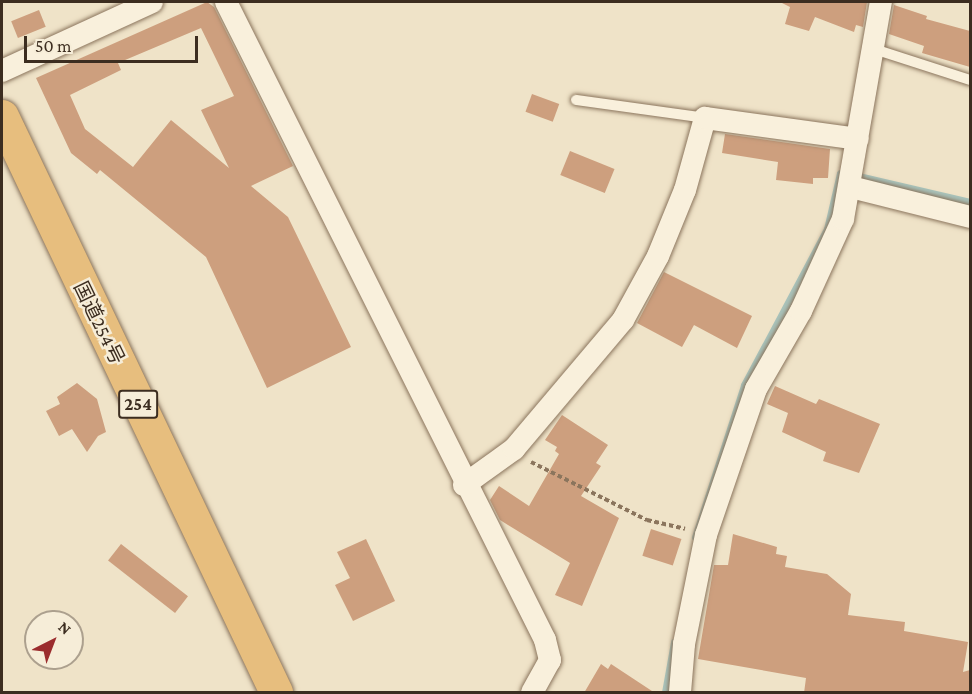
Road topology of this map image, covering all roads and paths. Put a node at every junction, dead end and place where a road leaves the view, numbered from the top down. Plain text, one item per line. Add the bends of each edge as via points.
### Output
1 (152, 2) edge
2 (226, 2) edge
3 (881, 2) edge
4 (871, 48) junction
5 (2, 71) edge
6 (970, 80) edge
7 (576, 100) dead end
8 (2, 116) edge
9 (705, 118) junction
10 (858, 139) junction
11 (852, 177) junction
12 (970, 217) edge
13 (514, 448) junction
14 (464, 485) junction
15 (689, 530) dead end
16 (276, 693) edge
17 (532, 693) edge
18 (680, 693) edge

1 - 5 street
2 - 14 street
3 - 4 street
4 - 6 lane
4 - 10 street
7 - 9 lane
8 - 16 highway, 国道254号 / 254
9 - 10 street
9 - 13 street via 685,190 658,256 623,320
10 - 11 street
11 - 12 street
11 - 18 street via 831,247 756,389 710,524 684,644
13 - 14 street
13 - 15 path via 536,467 595,496 647,520
14 - 17 street via 545,640 550,660

